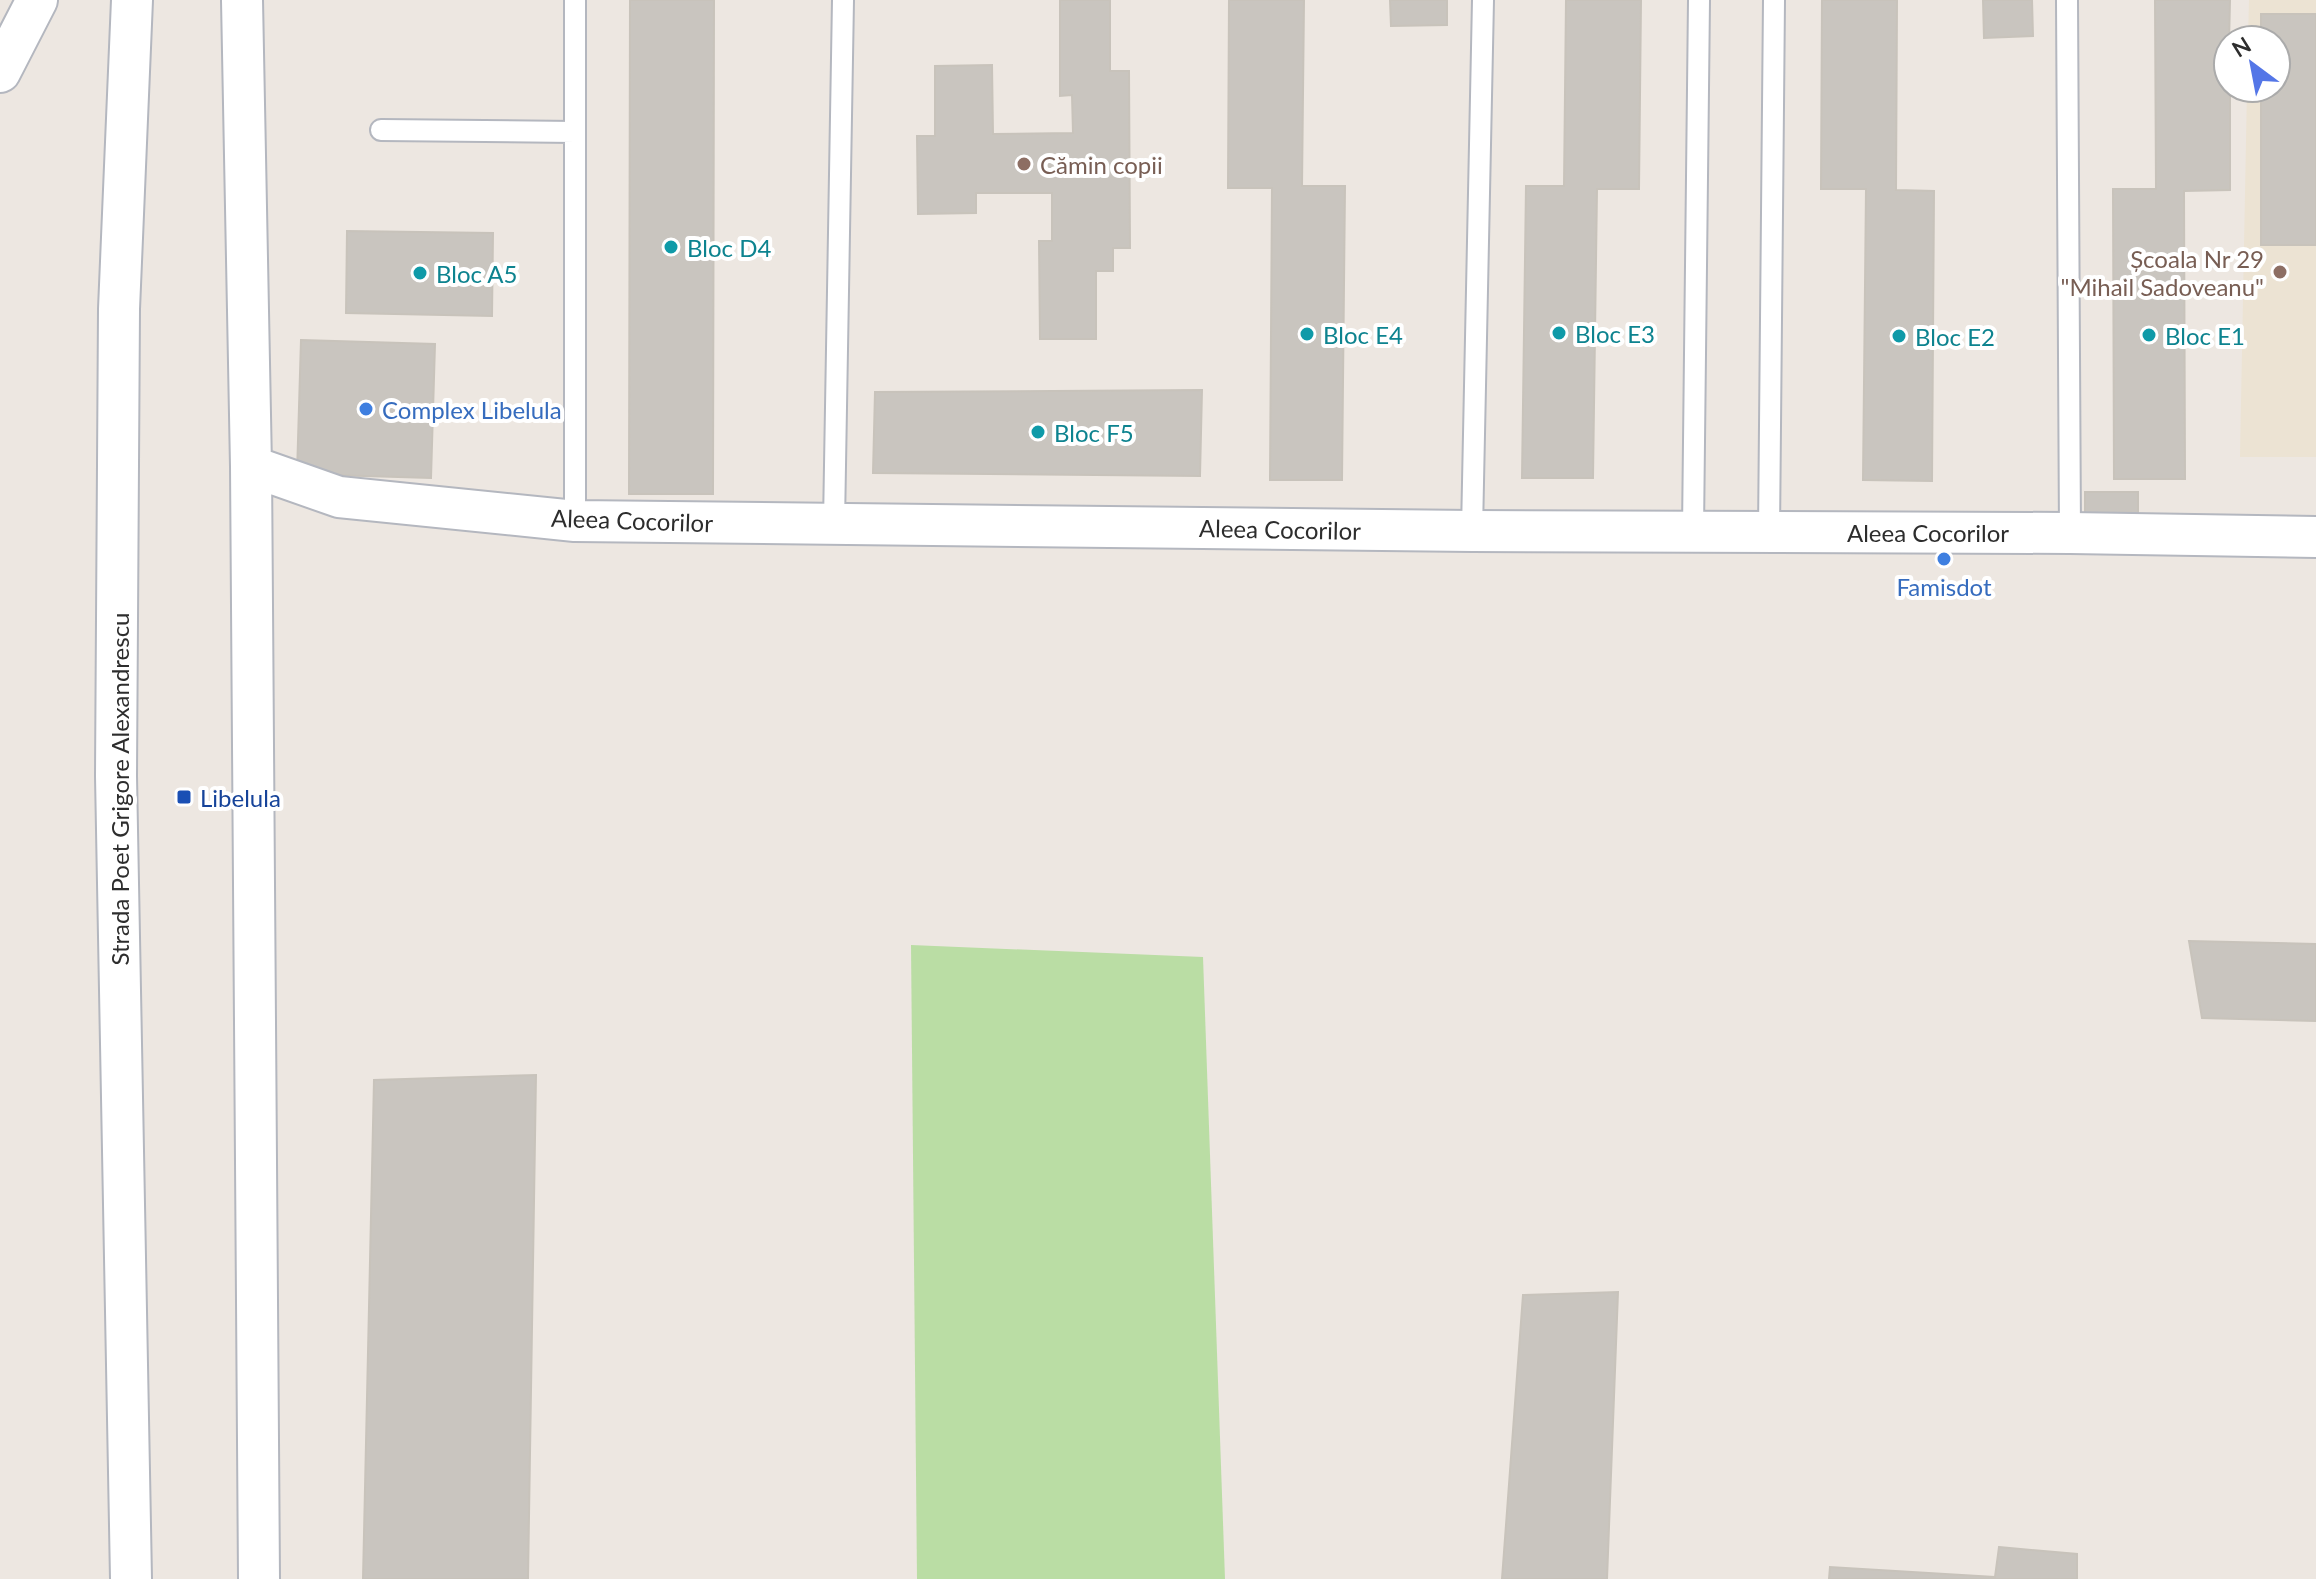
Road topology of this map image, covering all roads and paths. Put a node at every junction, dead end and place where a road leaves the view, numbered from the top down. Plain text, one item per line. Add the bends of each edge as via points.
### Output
1 (37, 0) edge
2 (132, 0) edge
3 (242, 0) edge
4 (575, 0) edge
5 (843, 0) edge
6 (1483, 0) edge
7 (1699, 0) edge
8 (1774, 0) edge
9 (2067, 0) edge
10 (0, 72) edge
11 (381, 130) dead end
12 (575, 132) junction
13 (251, 466) junction
14 (575, 521) junction
15 (834, 524) junction
16 (1472, 531) junction
17 (1693, 531) junction
18 (1769, 532) junction
19 (2070, 533) junction
20 (2316, 537) edge
21 (131, 1579) edge
22 (259, 1579) edge

1 - 10 street
2 - 21 street, Strada Poet Grigore Alexandrescu via 119,309 116,776
3 - 13 street
4 - 12 lane
5 - 15 lane
6 - 16 lane
7 - 17 lane
8 - 18 lane
9 - 19 lane
11 - 12 lane
12 - 14 lane
13 - 14 street, Aleea Cocorilor via 339,497
13 - 22 street
14 - 15 street, Aleea Cocorilor
15 - 16 street, Aleea Cocorilor
16 - 17 street, Aleea Cocorilor
17 - 18 street, Aleea Cocorilor
18 - 19 street, Aleea Cocorilor
19 - 20 street, Aleea Cocorilor

